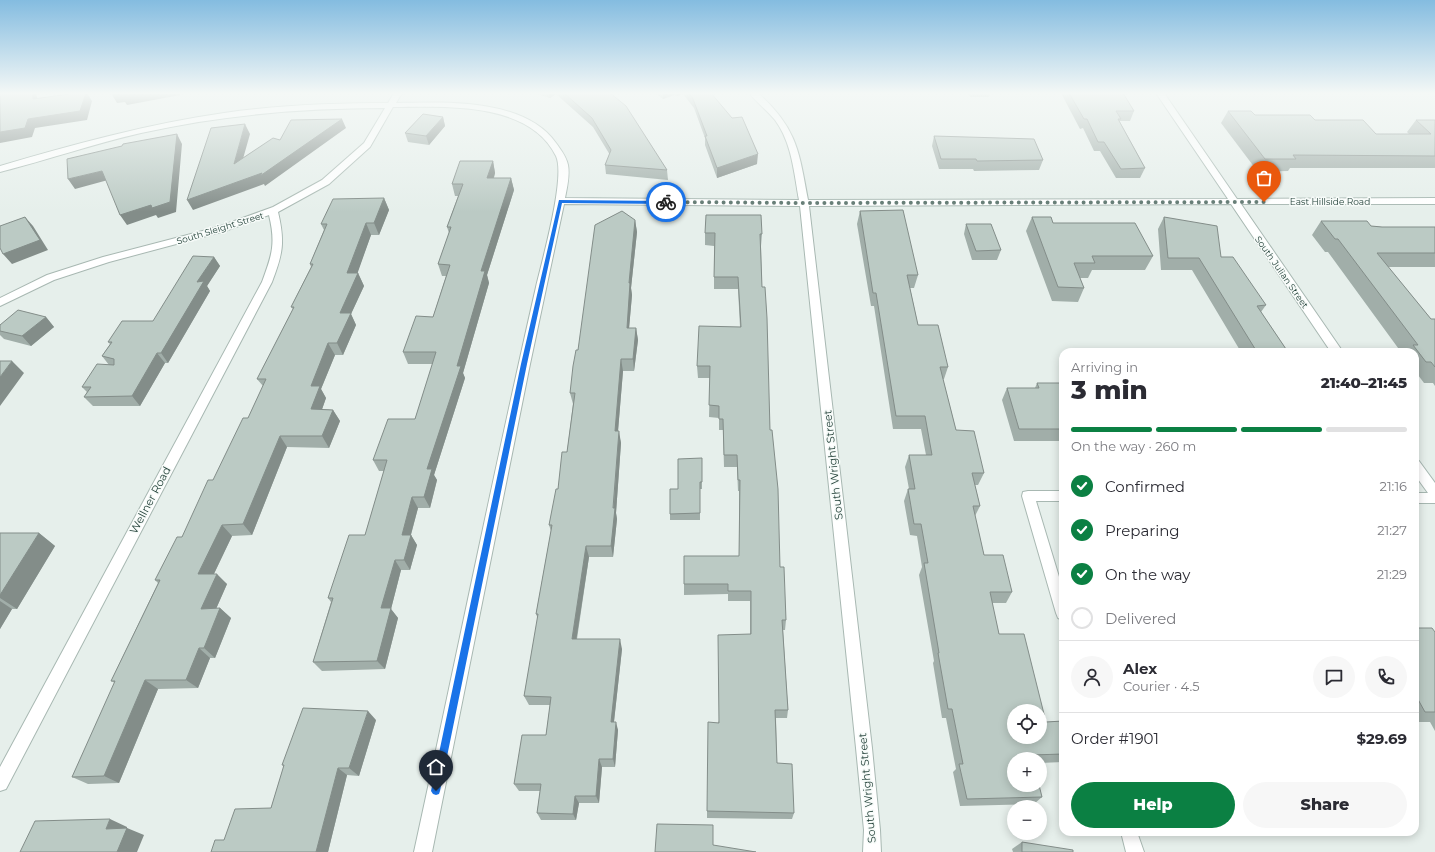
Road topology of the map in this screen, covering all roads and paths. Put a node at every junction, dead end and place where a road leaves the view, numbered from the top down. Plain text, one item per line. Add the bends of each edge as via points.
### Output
1 (131, 133) edge
2 (377, 133) edge
3 (542, 133) edge
4 (786, 133) edge
5 (1187, 133) edge
6 (0, 169) edge
7 (560, 201) junction
8 (1233, 202) junction
9 (1435, 202) edge
10 (804, 203) junction
11 (273, 211) junction
12 (0, 302) edge
13 (1334, 348) edge
14 (1419, 470) edge
15 (1435, 493) edge
16 (1059, 496) edge
17 (1419, 498) edge
18 (1435, 498) edge
19 (1059, 600) edge
20 (0, 783) edge
21 (1130, 836) edge
22 (423, 852) edge
23 (872, 852) edge
24 (1135, 852) edge

1 - 6 street
2 - 11 street, South Sleight Street via 352,161 332,177
3 - 7 street via 560,155 564,173
4 - 10 street, South Wright Street via 796,160
5 - 8 street, South Julian Street
7 - 10 street, East Hillside Road
7 - 22 street
8 - 9 street, East Hillside Road
8 - 10 street, East Hillside Road
8 - 13 street, South Julian Street
10 - 23 street, South Wright Street via 864,748
11 - 12 street, South Sleight Street via 196,237 80,267 49,278
11 - 20 street, Wellner Road via 278,244 267,282
14 - 15 street
16 - 19 street via 1028,496
17 - 18 street
21 - 24 street

